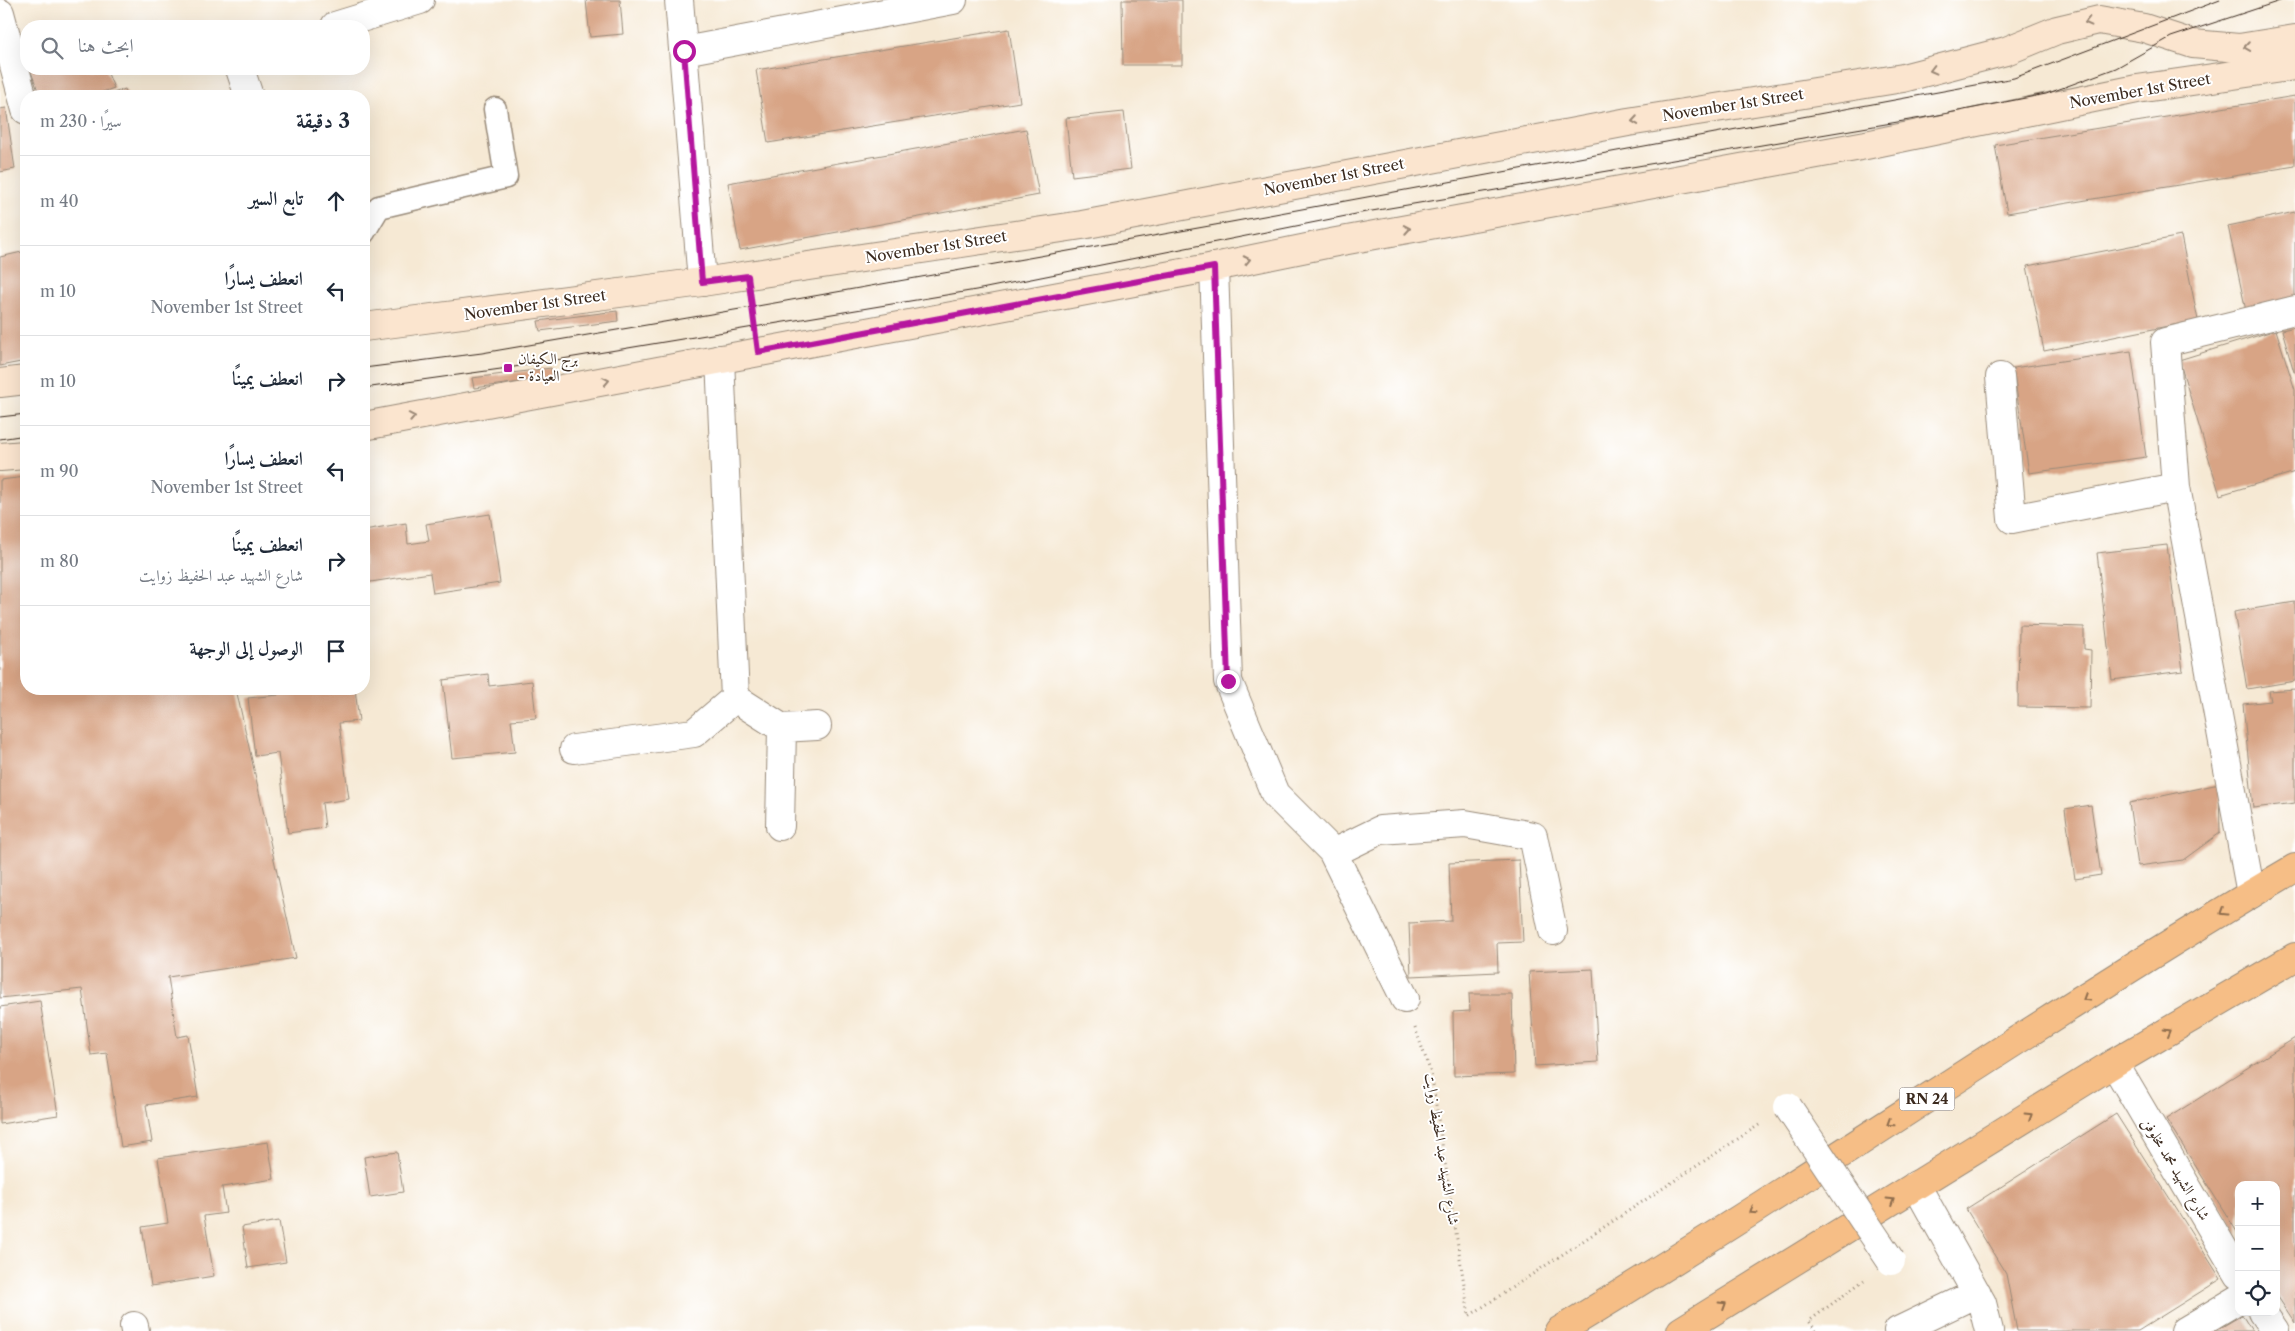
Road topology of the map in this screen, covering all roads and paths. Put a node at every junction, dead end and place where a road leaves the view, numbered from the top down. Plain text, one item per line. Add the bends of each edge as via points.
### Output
1 (420, 0) edge
2 (679, 0) edge
3 (953, 0) edge
4 (0, 14) edge
5 (355, 20) edge
6 (2295, 39) edge
7 (684, 51) junction
8 (2295, 66) edge
9 (242, 75) edge
10 (21, 90) edge
11 (247, 90) edge
12 (494, 109) dead end
13 (370, 222) edge
14 (1214, 267) junction
15 (702, 282) junction
16 (2295, 310) edge
17 (370, 326) edge
18 (720, 359) junction
19 (2000, 377) dead end
20 (20, 381) edge
21 (0, 383) edge
22 (370, 425) edge
23 (20, 455) edge
24 (0, 457) edge
25 (2176, 487) junction
26 (735, 698) junction
27 (817, 726) dead end
28 (782, 728) junction
29 (574, 749) dead end
30 (780, 826) dead end
31 (1333, 853) junction
32 (2295, 868) edge
33 (2251, 894) junction
34 (1552, 931) dead end
35 (2293, 962) edge
36 (1404, 999) joint
37 (2114, 1064) junction
38 (1788, 1107) joint
39 (1916, 1186) junction
40 (1891, 1261) joint
41 (2237, 1271) edge
42 (1977, 1293) junction
43 (2235, 1301) edge
44 (2265, 1316) edge
45 (1559, 1331) edge
46 (1681, 1331) edge
47 (1816, 1331) edge
48 (1898, 1331) edge
49 (1989, 1331) edge
50 (2186, 1331) edge
51 (2275, 1331) edge

1 - 5 street
2 - 7 street
3 - 7 street
4 - 10 street
6 -> 15 main road, November 1st Street via 2239,48 2193,44 2144,28 2099,20 2057,30 2006,51 1903,78 1628,122 1082,225
7 - 15 street
14 -> 8 main road, November 1st Street via 1350,239 1866,145 2137,89
9 - 11 street
12 - 13 lane via 506,177 379,207
14 - 18 main road, November 1st Street
14 - 31 street via 1228,681 1275,794
15 - 17 main road, November 1st Street
16 - 25 street via 2165,342
22 -> 18 main road, November 1st Street
18 - 26 street
19 - 25 street via 2012,519
20 - 21 main road
23 - 24 main road
25 - 33 street
26 - 28 street
26 - 29 street via 694,733
27 - 28 street
28 - 30 street
31 - 34 street via 1380,830 1464,824 1533,836
31 - 36 street
32 - 33 highway, RN 24
33 -> 45 highway, RN 24
37 -> 35 highway
36 - 38 path, شارع الشهيد عبد الحفيظ زوايت via 1431,1073 1469,1316
39 -> 37 highway
37 - 41 street, شارع الشهيد محمد مخلوفن
38 - 40 street, bridge
39 - 42 street
46 -> 39 highway
40 - 47 path via 1809,1321
42 - 48 street
42 - 49 street
43 - 50 street
44 - 51 street

